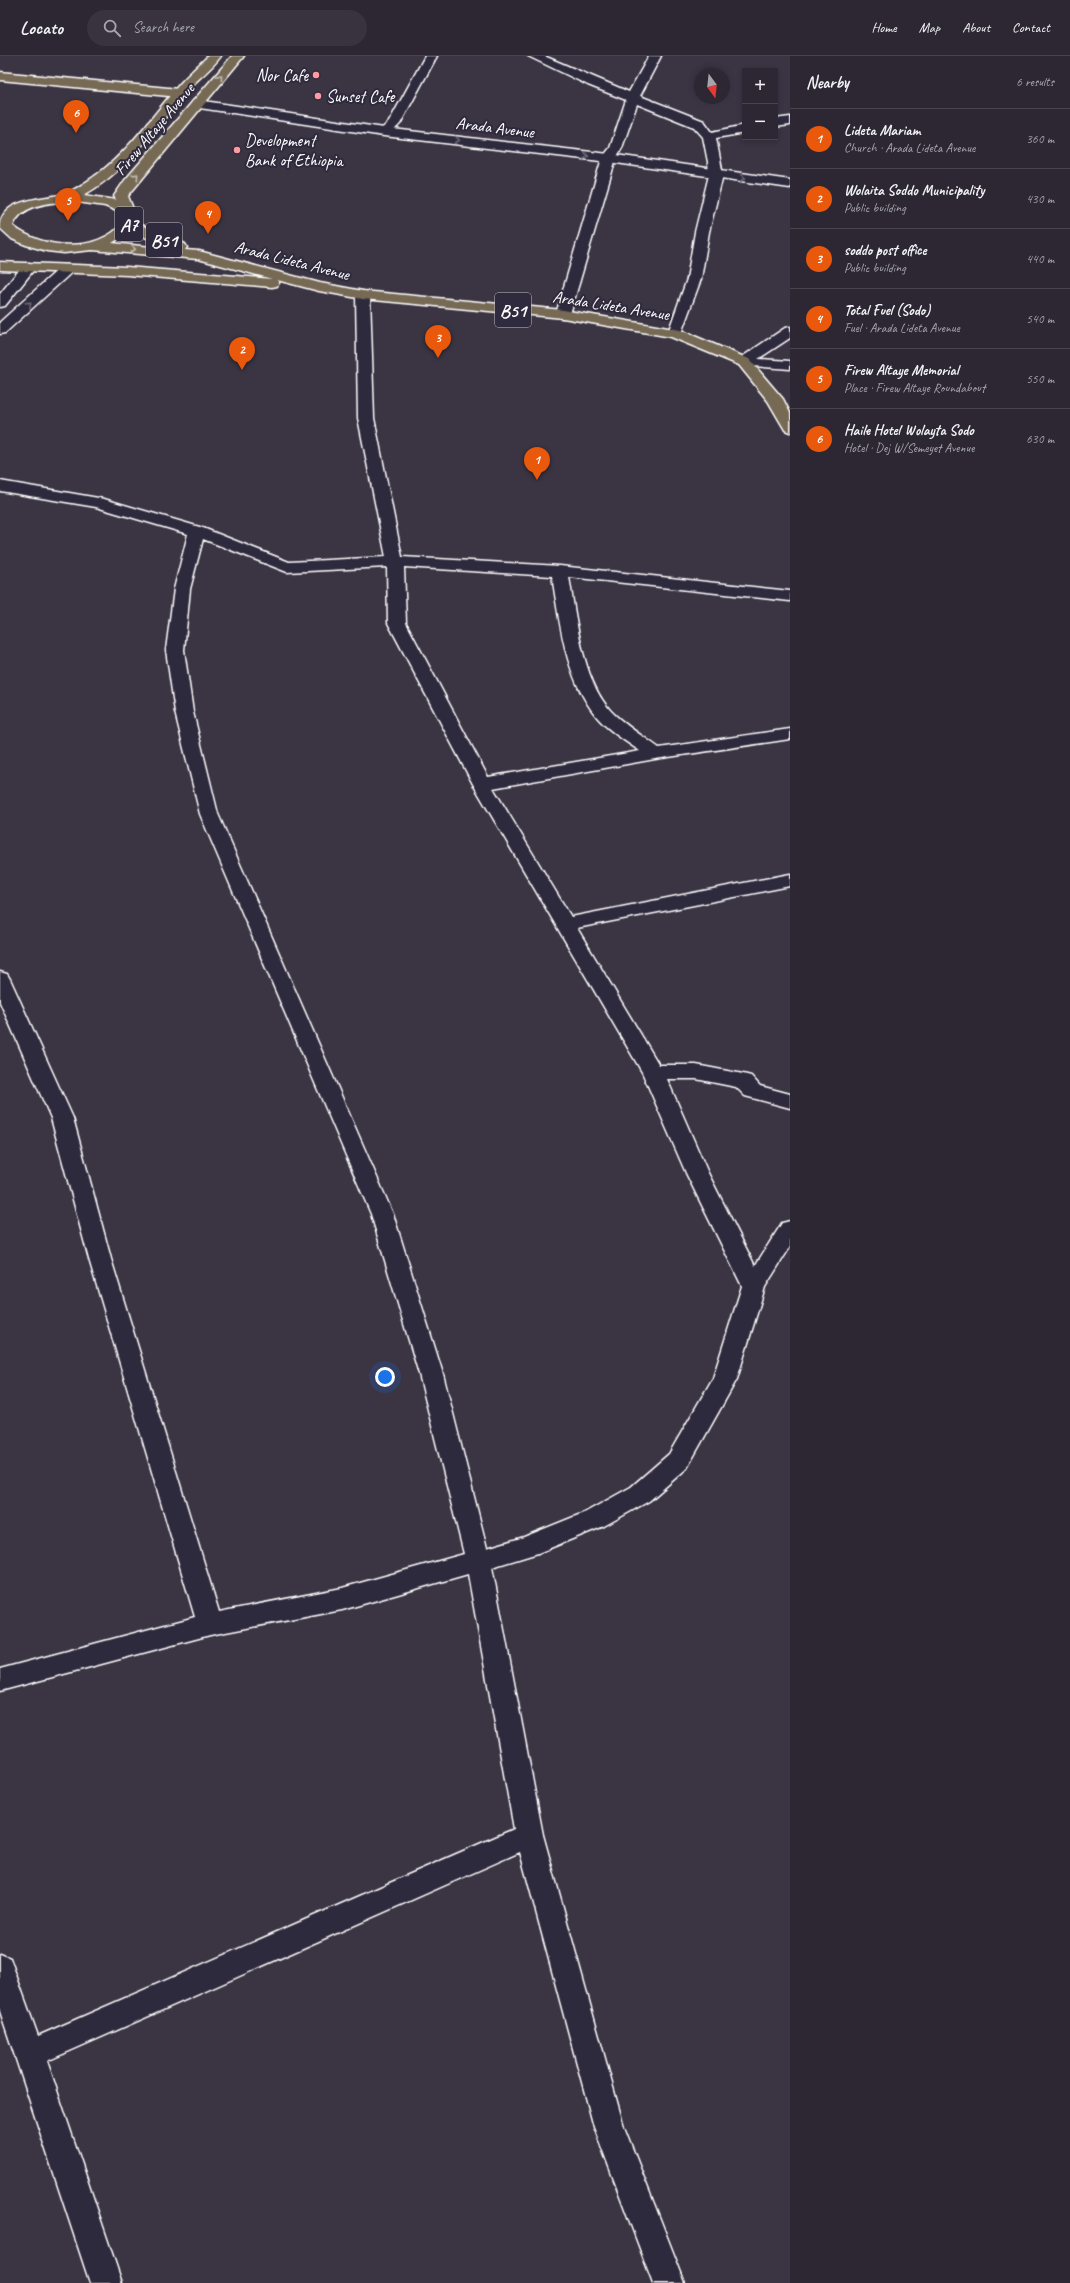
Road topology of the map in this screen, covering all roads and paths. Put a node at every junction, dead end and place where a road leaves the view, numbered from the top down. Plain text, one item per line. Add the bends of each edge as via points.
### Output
1 (215, 56) edge
2 (238, 56) edge
3 (431, 56) edge
4 (534, 56) edge
5 (655, 56) edge
6 (0, 76) edge
7 (0, 82) edge
8 (176, 97) junction
9 (633, 97) junction
10 (200, 100) junction
11 (790, 121) edge
12 (778, 123) edge
13 (389, 128) junction
14 (742, 130) edge
15 (709, 136) junction
16 (612, 153) junction
17 (715, 168) junction
18 (790, 171) edge
19 (790, 184) edge
20 (70, 197) junction
21 (125, 209) junction
22 (3, 221) edge
23 (129, 225) junction
24 (0, 242) edge
25 (26, 242) junction
26 (94, 246) junction
27 (199, 255) junction
28 (0, 266) edge
29 (29, 267) junction
30 (67, 269) junction
31 (319, 287) junction
32 (363, 296) junction
33 (0, 303) edge
34 (563, 314) junction
35 (0, 330) edge
36 (790, 331) edge
37 (675, 333) junction
38 (744, 362) junction
39 (790, 365) edge
40 (790, 427) edge
41 (2, 491) edge
42 (197, 531) junction
43 (395, 562) junction
44 (560, 571) junction
45 (790, 596) edge
46 (790, 734) edge
47 (655, 754) junction
48 (482, 784) junction
49 (790, 880) edge
50 (565, 924) junction
51 (0, 979) edge
52 (653, 1072) junction
53 (790, 1101) edge
54 (790, 1229) edge
55 (754, 1286) junction
56 (478, 1560) junction
57 (210, 1624) junction
58 (0, 1680) edge
59 (529, 1835) junction
60 (0, 1967) edge
61 (30, 2054) junction
62 (106, 2283) edge
63 (669, 2283) edge

1 - 8 main road, Firew Altaye Avenue / A7
10 -> 2 main road, Firew Altaye Avenue / A7
3 - 13 street
4 - 9 street
5 - 9 street
6 - 8 main road
7 - 8 main road
8 - 10 main road
8 - 20 main road, Firew Altaye Avenue / A7 via 110,173
9 - 15 street via 699,124
9 - 16 street
10 - 13 street, Arada Avenue
21 -> 10 main road, Firew Altaye Avenue / A7 via 121,196
11 - 12 street
13 - 16 street, Arada Avenue
14 - 15 street
15 - 17 street
16 - 17 street, Arada Avenue
16 - 34 street
17 - 18 street, Arada Avenue
17 -> 19 street, Arada Avenue
17 - 37 street via 694,279
20 - 21 main road, A7 via 108,202
20 - 22 main road, A7 via 42,200 23,206
21 - 23 main road, A7 via 130,220
22 - 25 main road, A7 via 11,234
23 - 26 main road, A7 via 119,236
23 - 27 main road, B51
24 - 25 main road, A7
25 - 26 main road, A7 via 64,248
26 -> 27 main road, B51
27 - 31 main road, Arada Lideta Avenue / B51
28 - 29 main road
29 - 30 main road
29 - 33 street
30 - 31 main road via 127,271
35 -> 30 street
31 - 32 main road, Arada Lideta Avenue / B51
32 - 34 main road, Arada Lideta Avenue / B51
32 - 43 street via 366,418
34 - 37 main road, Arada Lideta Avenue / B51
36 - 38 street
37 - 38 main road, Arada Lideta Avenue / B51
38 - 39 street
38 - 40 main road, Arada Lideta Avenue / B51 via 775,399
41 - 42 street via 98,502
42 - 43 street via 287,567
42 - 56 street via 182,589 175,650 184,712 209,814 382,1214 431,1374
43 - 44 street
43 - 48 street via 397,623
44 - 45 street
44 - 47 street via 575,650 584,682 603,713
46 - 47 street
47 - 48 street
48 - 50 street
49 - 50 street
50 - 52 street
51 - 57 street via 62,1118 100,1259
52 - 53 street via 696,1072 743,1081 753,1091
52 - 55 street via 697,1173
54 - 55 street
55 - 56 street via 726,1379 678,1461 640,1494 595,1519 529,1546
56 - 57 street via 342,1599
56 - 59 street
57 - 58 street
59 - 61 street
59 - 63 street via 609,2127
60 - 61 street
61 - 62 street

